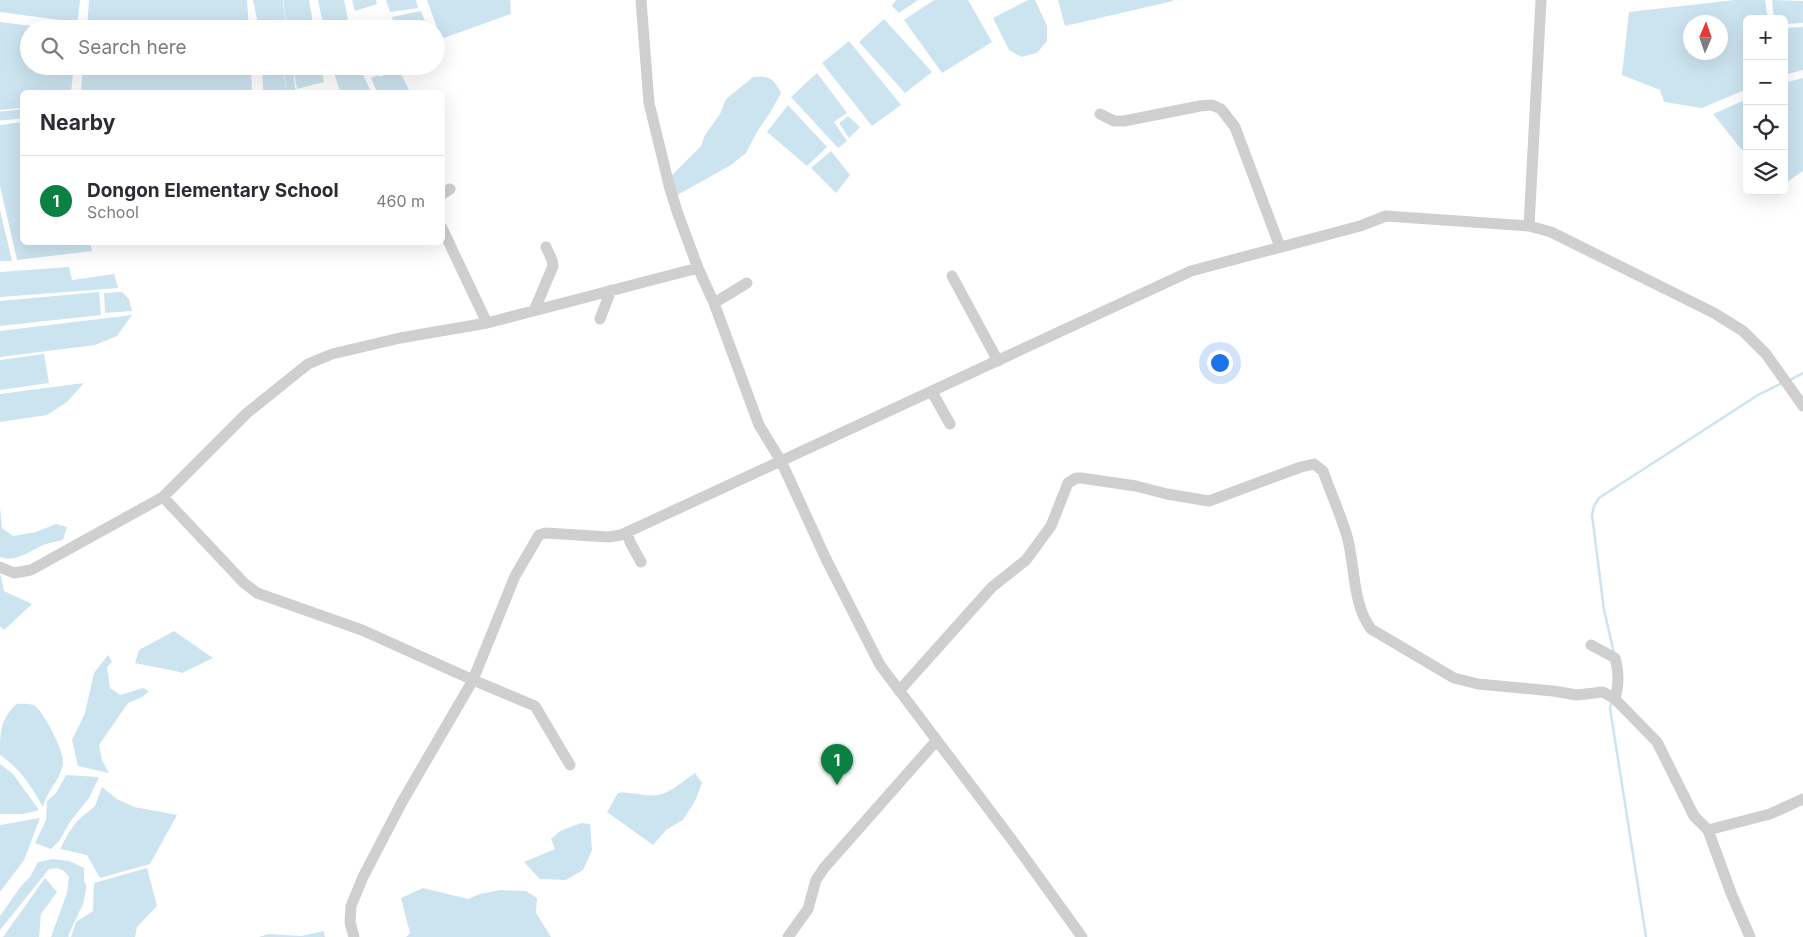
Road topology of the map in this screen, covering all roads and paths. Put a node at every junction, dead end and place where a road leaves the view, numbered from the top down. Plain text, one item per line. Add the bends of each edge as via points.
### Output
1 (641, 0) edge
2 (1541, 0) edge
3 (1100, 114) dead end
4 (1529, 226) junction
5 (445, 234) edge
6 (546, 247) dead end
7 (1280, 247) junction
8 (698, 268) junction
9 (952, 276) dead end
10 (747, 283) dead end
11 (611, 290) junction
12 (714, 303) junction
13 (534, 311) junction
14 (600, 319) dead end
15 (488, 323) junction
16 (998, 361) junction
17 (932, 392) junction
18 (1803, 406) edge
19 (950, 424) dead end
20 (781, 461) junction
21 (163, 497) junction
22 (627, 532) junction
23 (642, 562) dead end
24 (0, 567) edge
25 (1591, 645) dead end
26 (473, 680) junction
27 (899, 691) junction
28 (1615, 699) junction
29 (937, 740) junction
30 (570, 765) dead end
31 (1803, 799) edge
32 (1708, 830) junction
33 (354, 937) edge
34 (788, 937) edge
35 (1082, 937) edge
36 (1750, 937) edge

1 - 8 street via 649,103 670,189
2 - 4 street
3 - 7 street via 1114,121 1124,121 1200,106 1212,105 1221,109 1234,127
4 - 7 street via 1386,216
4 - 18 street via 1551,232 1714,313 1743,331 1766,354
5 - 15 street
6 - 13 street via 553,266
7 - 16 street via 1192,272
8 - 11 street
8 - 12 street
9 - 16 street
10 - 12 street
11 - 13 street
11 - 14 street
12 - 20 street via 759,425
13 - 15 street
15 - 21 street via 400,338 332,354 308,364 247,413
16 - 17 street
17 - 19 street
17 - 20 street
20 - 22 street
20 - 27 street via 880,665
21 - 24 street via 31,570 14,573
21 - 26 street via 244,583 257,592 362,630
22 - 23 street
22 - 26 street via 608,537 539,535 515,576
25 - 28 street via 1614,658 1619,672
26 - 30 street via 537,707
26 - 33 street via 402,802 363,877 351,906 350,922
27 - 28 street via 992,587 1026,560 1051,526 1070,480 1118,483 1209,501 1314,464 1323,471 1348,539 1360,607 1371,629 1454,678 1478,684 1577,695 1603,692
27 - 29 street
28 - 32 street via 1657,742 1694,816
29 - 34 street via 824,868 816,880 808,909
29 - 35 street
31 - 32 street via 1770,814
32 - 36 street

